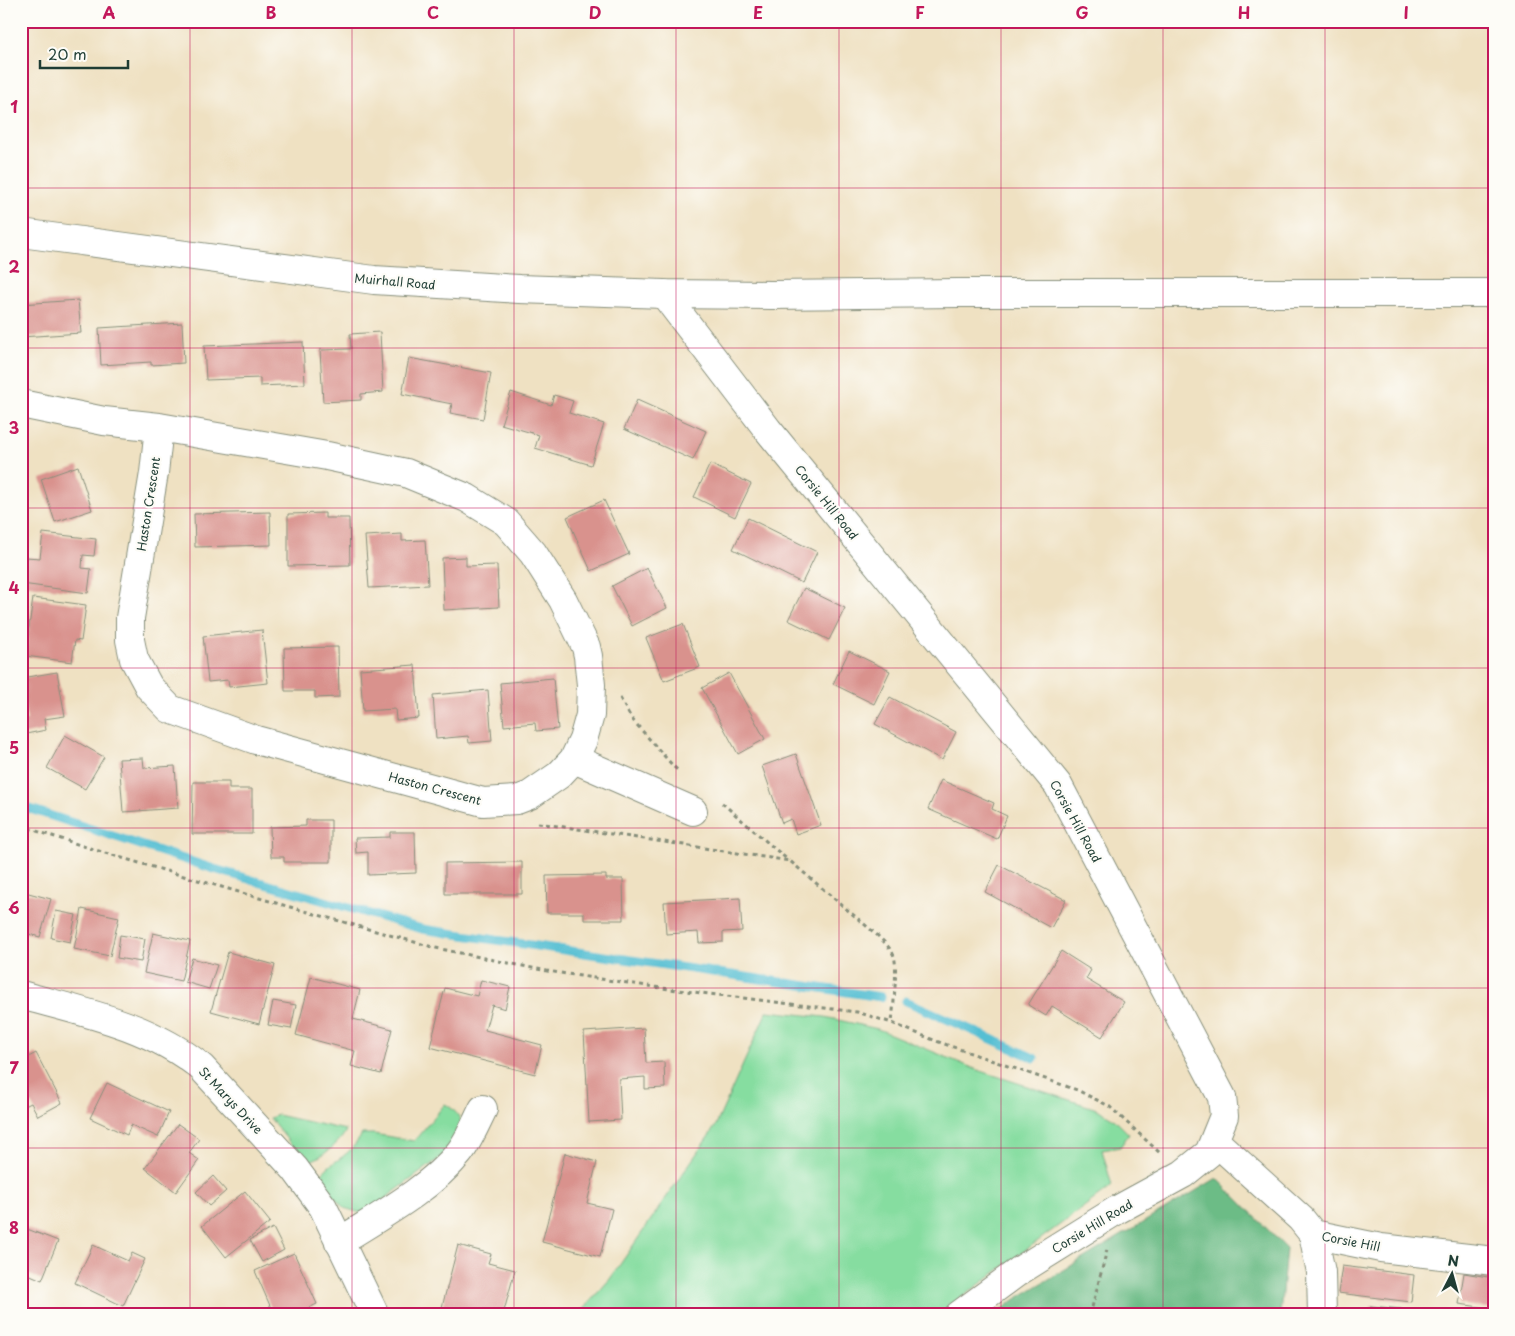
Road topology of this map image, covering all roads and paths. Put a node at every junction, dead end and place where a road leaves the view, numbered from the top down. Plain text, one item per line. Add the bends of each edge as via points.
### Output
1 (21, 234) edge
2 (1494, 293) edge
3 (664, 294) junction
4 (21, 404) edge
5 (159, 427) junction
6 (617, 692) dead end
7 (574, 759) junction
8 (681, 772) dead end
9 (716, 798) dead end
10 (693, 811) dead end
11 (537, 823) dead end
12 (21, 826) edge
13 (789, 861) junction
14 (21, 995) edge
15 (892, 1023) junction
16 (482, 1109) dead end
17 (1215, 1141) junction
18 (1183, 1174) junction
19 (1117, 1210) junction
20 (1314, 1234) junction
21 (339, 1242) junction
22 (1494, 1261) edge
23 (375, 1315) edge
24 (959, 1315) edge
25 (1090, 1315) edge
26 (1322, 1315) edge

1 - 3 street, Muirhall Road via 374,280 519,290
2 - 3 street, Muirhall Road
3 - 17 street, Corsie Hill Road via 768,430 1058,785 1222,1097 1224,1116
4 - 5 street, Haston Crescent
5 - 7 street, Haston Crescent via 406,473 467,498 506,522 533,553 563,600 586,647 591,685 590,715
5 - 7 street, Haston Crescent via 130,618 130,640 134,659 149,687 170,709 256,740 483,802 517,800 530,795
6 - 8 path via 631,718
7 - 10 street
9 - 13 path
11 - 13 path
12 - 15 path via 124,859 436,948 547,972 856,1012
13 - 15 path via 877,935 894,956
14 - 21 street, St Marys Drive via 135,1029 190,1057 295,1169 323,1207
15 - 18 path via 1078,1090 1109,1106
16 - 21 street via 460,1153 432,1180
17 - 18 street, Corsie Hill Road via 1209,1153
17 - 20 street, Corsie Hill
18 - 19 street, Corsie Hill Road
19 - 24 street, Corsie Hill Road via 1019,1271
19 - 25 path
20 - 22 street, Corsie Hill via 1381,1248
20 - 26 street via 1321,1272
21 - 23 street, St Marys Drive

